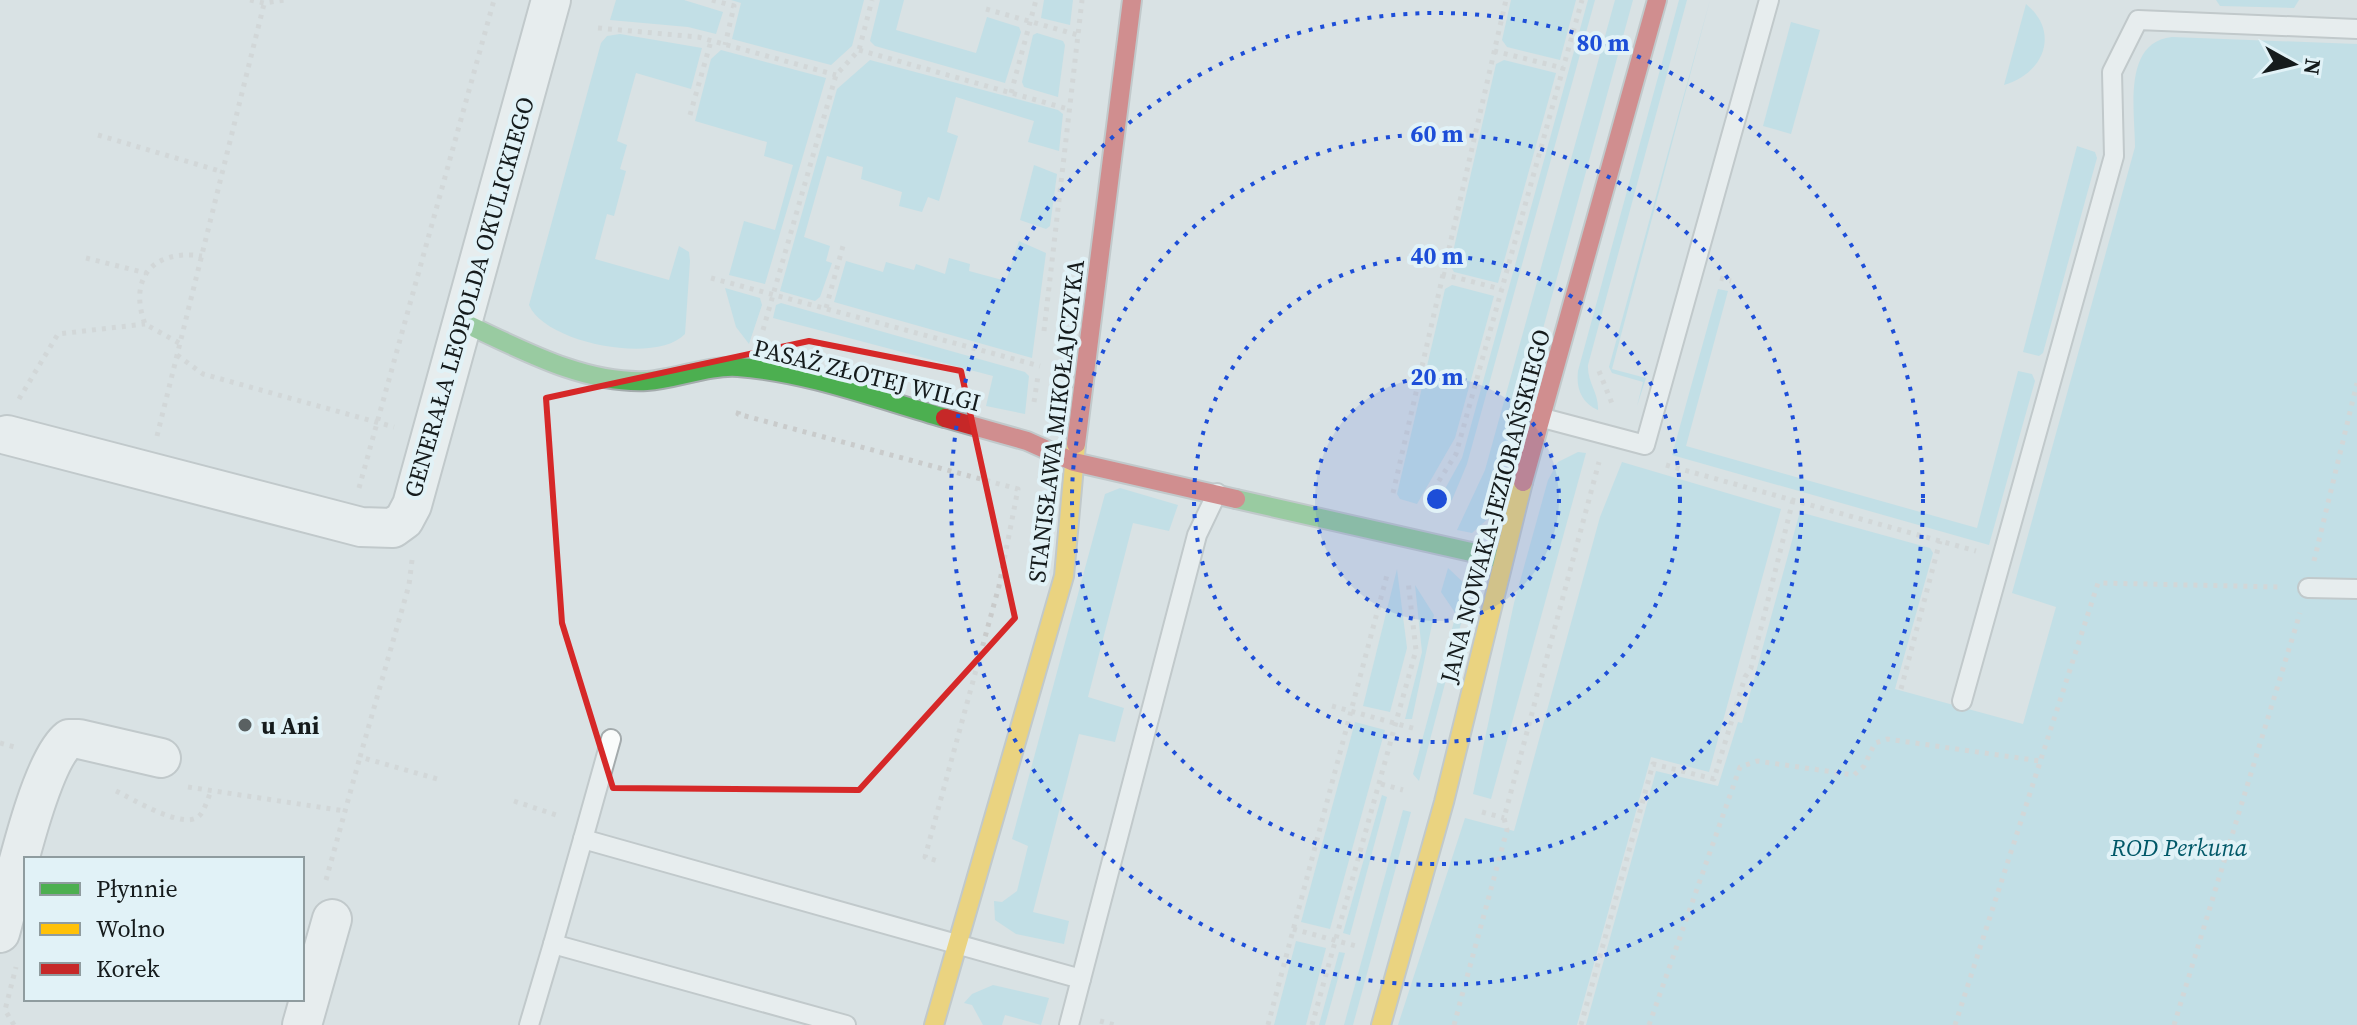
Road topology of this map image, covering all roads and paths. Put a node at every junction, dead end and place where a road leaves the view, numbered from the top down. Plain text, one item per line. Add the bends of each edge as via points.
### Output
1 (250, 0) edge
2 (285, 0) edge
3 (551, 0) edge
4 (712, 0) edge
5 (872, 0) edge
6 (1036, 0) edge
7 (1082, 0) edge
8 (1132, 0) edge
9 (1506, 0) edge
10 (1582, 0) edge
11 (1657, 0) edge
12 (1769, 0) edge
13 (492, 1) edge
14 (265, 2) edge
15 (986, 9) dead end
16 (1030, 22) junction
17 (598, 28) dead end
18 (2357, 29) edge
19 (1078, 35) junction
20 (711, 41) junction
21 (725, 45) junction
22 (859, 50) junction
23 (1493, 51) junction
24 (1563, 68) junction
25 (836, 75) junction
26 (1011, 93) junction
27 (1068, 109) junction
28 (690, 115) dead end
29 (98, 135) dead end
30 (223, 172) junction
31 (843, 246) dead end
32 (202, 256) junction
33 (86, 258) dead end
34 (146, 273) junction
35 (1442, 274) junction
36 (711, 278) dead end
37 (1501, 289) junction
38 (773, 294) junction
39 (826, 308) junction
40 (462, 322) junction
41 (145, 324) junction
42 (761, 336) dead end
43 (1043, 336) dead end
44 (180, 343) junction
45 (1042, 351) dead end
46 (177, 355) junction
47 (1040, 366) junction
48 (2357, 383) edge
49 (738, 414) dead end
50 (12, 418) joint
51 (1543, 418) junction
52 (377, 422) junction
53 (429, 437) junction
54 (1027, 441) junction
55 (1666, 452) dead end
56 (1074, 462) junction
57 (148, 471) junction
58 (1018, 489) junction
59 (1217, 493) junction
60 (1793, 500) junction
61 (1390, 506) dead end
62 (349, 523) junction
63 (1418, 540) junction
64 (1940, 541) junction
65 (2002, 558) junction
66 (1502, 559) junction
67 (412, 561) dead end
68 (1410, 566) junction
69 (2308, 588) junction
70 (2357, 589) edge
71 (1901, 689) dead end
72 (1962, 701) dead end
73 (1332, 706) dead end
74 (1351, 711) junction
75 (1397, 724) junction
76 (1416, 729) dead end
77 (611, 739) dead end
78 (360, 757) junction
79 (161, 758) dead end
80 (2040, 761) junction
81 (441, 780) dead end
82 (1381, 784) junction
83 (104, 785) dead end
84 (1400, 789) dead end
85 (211, 791) dead end
86 (514, 801) dead end
87 (1504, 818) dead end
88 (583, 839) junction
89 (28, 857) edge
90 (947, 864) dead end
91 (24, 875) edge
92 (336, 902) joint
93 (1293, 929) junction
94 (1335, 940) junction
95 (553, 944) junction
96 (10, 945) edge
97 (957, 946) junction
98 (1356, 946) dead end
99 (1081, 979) junction
100 (14, 1025) edge
101 (302, 1025) edge
102 (529, 1025) edge
103 (846, 1025) edge
104 (934, 1025) edge
105 (1069, 1025) edge
106 (1268, 1025) edge
107 (1312, 1025) edge
108 (1381, 1025) edge
109 (1454, 1025) edge
110 (1581, 1025) edge
111 (1649, 1025) edge
112 (1955, 1025) edge
113 (2174, 1025) edge

1 - 14 path
2 - 14 path
3 - 40 street, GENERAŁA LEOPOLDA OKULICKIEGO
4 - 21 path via 734,6
5 - 22 path
6 - 16 path
7 - 19 path
8 - 56 street, STANISŁAWA MIKOŁAJCZYKA
9 - 23 path
10 - 24 path
11 - 51 street, JANA NOWAKA-JEZIORAŃSKIEGO
12 - 51 lane via 1645,445
13 - 52 path
14 - 30 path
15 - 16 path
16 - 19 path
16 - 26 path
17 - 20 path
18 - 65 lane via 2138,20 2112,72 2114,156
19 - 27 path
20 - 21 path
20 - 28 path
21 - 25 path
22 - 25 path
22 - 26 path
23 - 24 path
23 - 35 path
24 - 37 path
25 - 38 path
26 - 27 path
27 - 43 path
29 - 30 path
30 - 32 path
31 - 39 path
32 - 34 path via 163,257
32 - 44 path
33 - 34 path
34 - 41 path via 139,289
35 - 37 path
35 - 61 path
36 - 38 path
37 - 63 path via 1456,454 1428,499
38 - 39 path
38 - 42 path
39 - 47 path
40 - 53 street, GENERAŁA LEOPOLDA OKULICKIEGO
40 - 54 street, PASAŻ ZŁOTEJ WILGI via 552,363 606,377 646,381 735,367 803,378
41 - 44 path
41 - 50 path via 58,334
44 - 46 path
45 - 47 path
46 - 52 path via 203,374
46 - 57 path
47 - 54 path
48 - 69 path
49 - 58 path
50 - 57 street, GENERAŁA LEOPOLDA OKULICKIEGO
51 - 66 street, JANA NOWAKA-JEZIORAŃSKIEGO
52 - 53 path
52 - 62 path
53 - 62 street, GENERAŁA LEOPOLDA OKULICKIEGO via 404,520 378,530
54 - 56 street, PASAŻ ZŁOTEJ WILGI
54 - 58 path
55 - 60 path via 1663,464
56 - 59 street, PASAŻ ZŁOTEJ WILGI
56 - 97 street, STANISŁAWA MIKOŁAJCZYKA via 1064,576
57 - 62 street, GENERAŁA LEOPOLDA OKULICKIEGO
58 - 90 path via 999,586 925,857
59 - 63 street, PASAŻ ZŁOTEJ WILGI
59 - 99 lane via 1197,535
60 - 64 path
60 - 110 path via 1751,668 1714,779 1653,764
63 - 66 street, PASAŻ ZŁOTEJ WILGI
63 - 68 path
64 - 65 path
64 - 71 path
65 - 72 lane
66 - 108 street, JANA NOWAKA-JEZIORAŃSKIEGO via 1444,802
67 - 78 path via 389,664
68 - 74 path via 1391,560
68 - 75 path via 1407,592 1416,650
69 - 70 lane
69 - 80 path via 2098,583
69 - 113 path
73 - 74 path
74 - 75 path
74 - 93 path
75 - 76 path
75 - 82 path
77 - 88 lane
78 - 81 path
78 - 92 path via 326,881
79 - 89 street via 69,739 57,750 40,796
80 - 111 path via 1887,739 1875,743 1854,775 1757,761 1740,767
80 - 112 path
82 - 84 path
82 - 94 path
83 - 85 path via 179,821 200,816
86 - 88 path via 556,813
87 - 109 path via 1507,830
88 - 95 lane
88 - 97 lane
91 - 96 street
92 - 101 street
93 - 94 path
93 - 106 path
94 - 98 path
94 - 107 path
95 - 102 lane
95 - 103 lane
96 - 100 path via 5,1010
97 - 99 lane
97 - 104 street, STANISŁAWA MIKOŁAJCZYKA
99 - 105 lane

